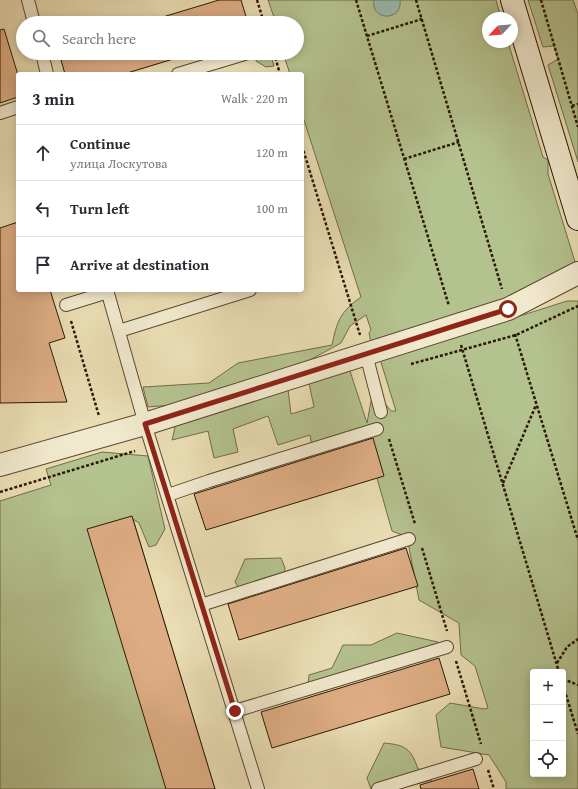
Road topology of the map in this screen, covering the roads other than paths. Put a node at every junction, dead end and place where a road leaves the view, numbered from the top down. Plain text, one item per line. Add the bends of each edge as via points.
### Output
1 (28, 0) edge
2 (512, 0) edge
3 (32, 16) edge
4 (44, 60) edge
5 (225, 60) edge
6 (47, 72) edge
7 (185, 72) edge
8 (16, 108) edge
9 (0, 113) edge
10 (578, 219) edge
11 (578, 273) edge
12 (105, 292) edge
13 (108, 292) edge
14 (244, 292) edge
15 (66, 305) road end
16 (119, 331) junction
17 (366, 354) junction
18 (381, 412) road end
19 (145, 424) junction
20 (377, 429) dead end
21 (0, 466) edge
22 (168, 495) junction
23 (409, 539) dead end
24 (201, 605) junction
25 (450, 646) road end
26 (235, 711) junction
27 (479, 755) road end
28 (258, 789) edge
29 (378, 789) edge

1 - 3 lane
2 - 10 street
4 - 6 lane
5 - 7 lane
8 - 9 lane
11 - 17 street via 508,309
12 - 15 lane
13 - 16 lane
14 - 16 lane
16 - 19 lane
17 - 18 lane
17 - 19 street
19 - 21 street
19 - 22 lane
20 - 22 lane
22 - 24 lane
23 - 24 lane
24 - 26 lane
25 - 26 lane
26 - 28 lane
27 - 29 lane

